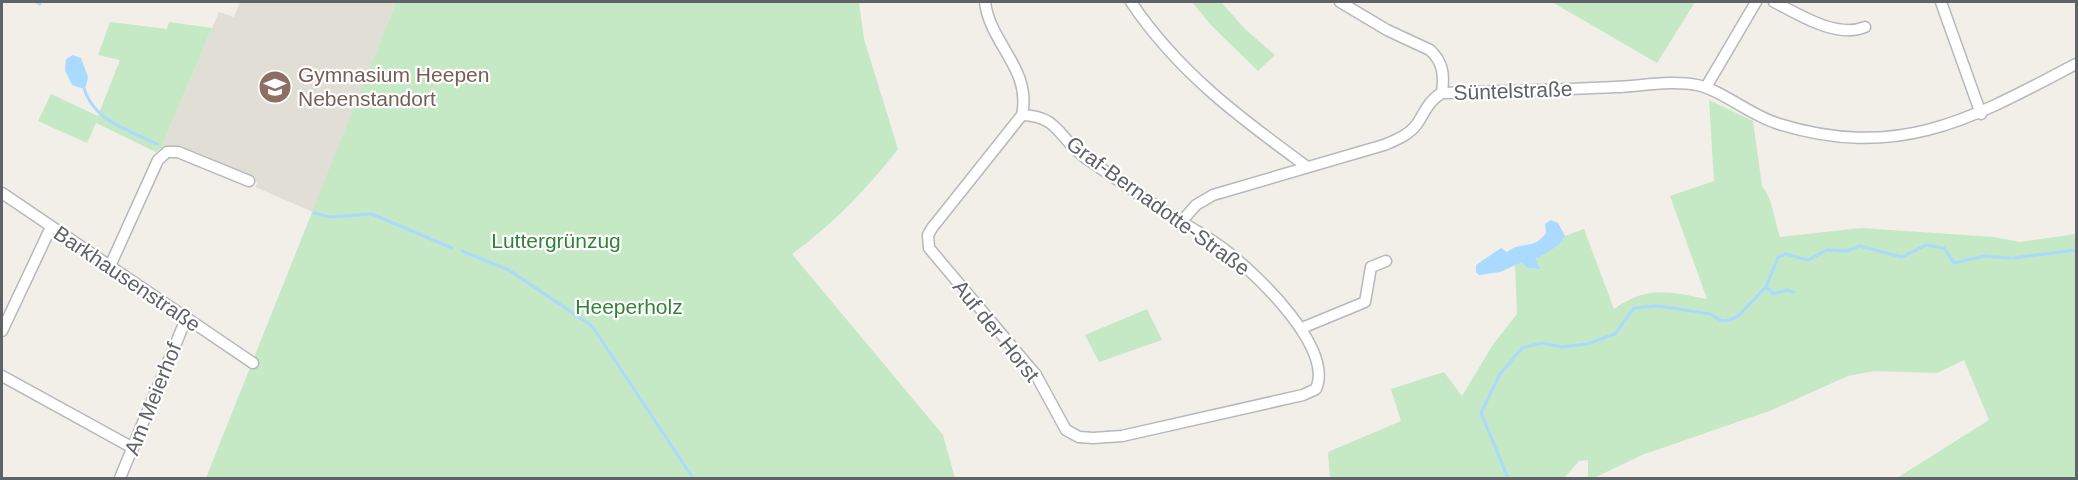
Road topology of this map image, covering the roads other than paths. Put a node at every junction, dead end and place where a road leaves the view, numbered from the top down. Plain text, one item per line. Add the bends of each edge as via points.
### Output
1 (985, 2) edge
2 (1131, 2) edge
3 (1340, 2) edge
4 (1756, 2) edge
5 (1774, 2) edge
6 (1941, 2) edge
7 (1865, 27) dead end
8 (2076, 64) edge
9 (1706, 87) junction
10 (1442, 93) junction
11 (1981, 114) junction
12 (1022, 115) junction
13 (1306, 166) junction
14 (249, 182) dead end
15 (2, 193) edge
16 (1181, 222) junction
17 (51, 227) junction
18 (1386, 261) dead end
19 (110, 266) junction
20 (186, 319) junction
21 (1302, 328) junction
22 (2, 331) edge
23 (253, 363) dead end
24 (2, 376) edge
25 (1316, 389) joint
26 (133, 448) junction
27 (120, 478) edge

1 - 12 street via 990,22 1022,82
2 - 13 street via 1181,65 1211,94
3 - 10 street via 1438,57
4 - 9 street
5 - 7 street via 1835,28
6 - 11 street
8 - 11 street
9 - 10 street, Süntelstraße via 1686,84
9 - 11 street via 1770,121 1841,137 1908,135
10 - 13 street, Süntelstraße via 1403,137
12 - 16 street, Graf-Bernadotte-Straße via 1047,119 1075,150
12 - 25 street, Auf der Horst via 932,228 928,242 932,254 1035,375 1066,430 1079,437 1122,436
13 - 16 street, Süntelstraße via 1213,195 1196,205
14 - 19 street via 178,152 164,154
15 - 17 street, Barkhausenstraße
16 - 21 street, Graf-Bernadotte-Straße via 1229,253
17 - 19 street, Barkhausenstraße
17 - 22 street
18 - 21 street via 1371,267 1367,297 1360,306
19 - 20 street, Barkhausenstraße
20 - 23 street, Barkhausenstraße
20 - 26 street, Am Meierhof
21 - 25 street, Graf-Bernadotte-Straße via 1319,376
24 - 26 street
26 - 27 street, Am Meierhof

